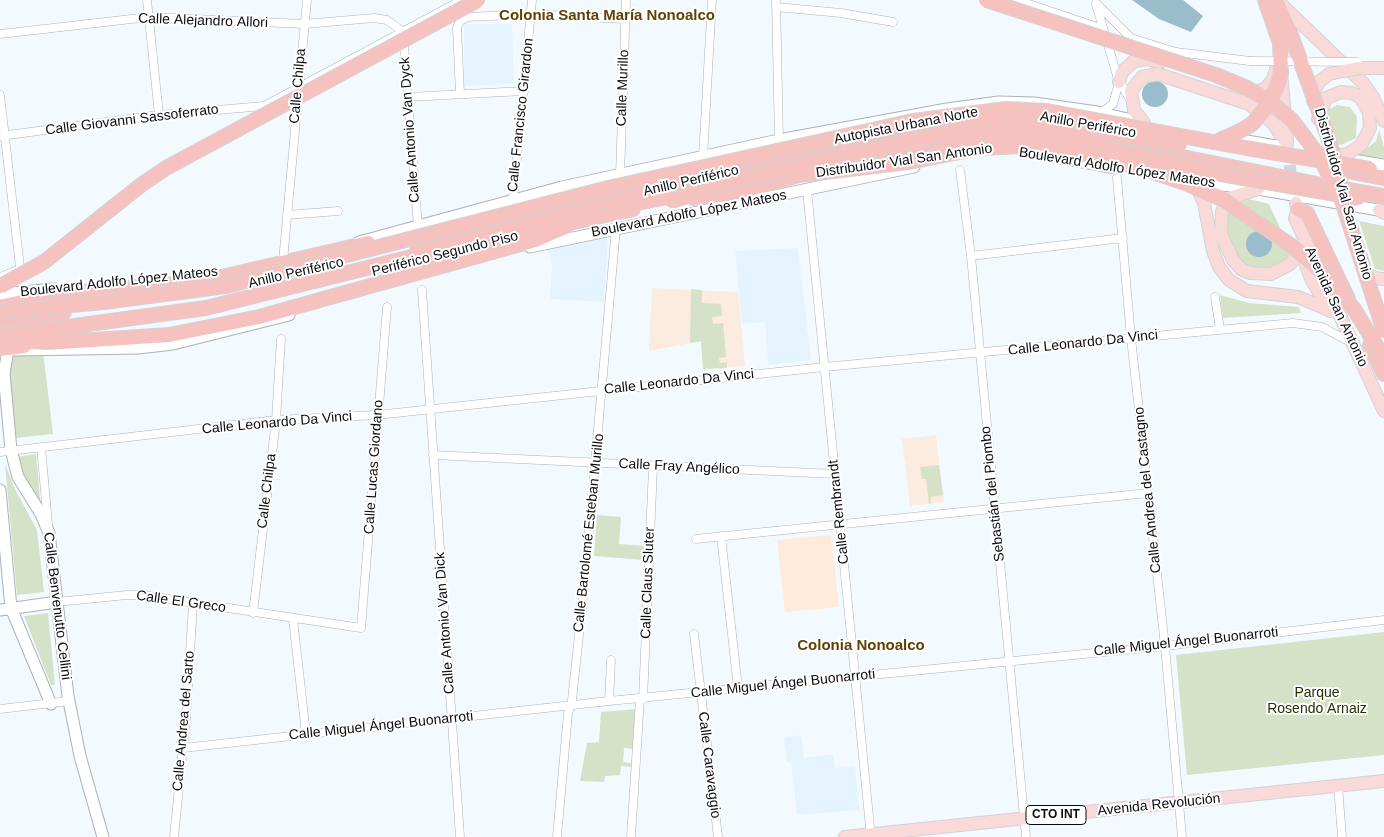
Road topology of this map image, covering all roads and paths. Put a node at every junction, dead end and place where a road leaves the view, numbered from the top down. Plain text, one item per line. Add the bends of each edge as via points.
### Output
1 (147, 0) edge
2 (307, 0) edge
3 (462, 0) edge
4 (478, 0) edge
5 (532, 0) edge
6 (626, 0) edge
7 (712, 0) edge
8 (986, 0) edge
9 (1017, 0) edge
10 (1260, 0) edge
11 (1265, 0) edge
12 (1095, 1) edge
13 (1280, 2) edge
14 (776, 3) edge
15 (531, 14) junction
16 (149, 17) junction
17 (625, 19) junction
18 (893, 22) dead end
19 (304, 24) junction
20 (1103, 29) junction
21 (403, 32) junction
22 (0, 34) edge
23 (1131, 38) junction
24 (1154, 60) junction
25 (1278, 60) junction
26 (1384, 62) edge
27 (1360, 65) junction
28 (1384, 68) edge
29 (1119, 82) junction
30 (298, 88) junction
31 (524, 91) junction
32 (460, 94) junction
33 (0, 95) edge
34 (408, 97) junction
35 (1131, 101) junction
36 (1313, 108) junction
37 (1097, 112) junction
38 (160, 115) junction
39 (1384, 121) edge
40 (1144, 123) junction
41 (1318, 126) junction
42 (1178, 129) junction
43 (1001, 132) junction
44 (2, 136) edge
45 (1158, 137) junction
46 (779, 140) junction
47 (1103, 152) junction
48 (1329, 153) junction
49 (703, 157) junction
50 (1384, 165) edge
51 (1138, 167) junction
52 (960, 170) dead end
53 (1384, 172) edge
54 (799, 175) junction
55 (1224, 175) junction
56 (620, 176) junction
57 (1117, 178) dead end
58 (1384, 178) edge
59 (1184, 181) junction
60 (1310, 183) junction
61 (608, 188) joint
62 (807, 190) junction
63 (1264, 190) junction
64 (1384, 196) edge
65 (513, 199) junction
66 (1342, 200) junction
67 (672, 201) junction
68 (1300, 208) joint
69 (1383, 210) edge
70 (338, 211) dead end
71 (287, 215) junction
72 (1348, 216) dead end
73 (516, 220) junction
74 (582, 220) junction
75 (418, 227) junction
76 (616, 228) junction
77 (1303, 237) junction
78 (1123, 238) junction
79 (1301, 250) junction
80 (971, 256) junction
81 (283, 261) junction
82 (1365, 272) junction
83 (0, 277) edge
84 (1384, 279) edge
85 (0, 286) edge
86 (422, 290) dead end
87 (0, 294) edge
88 (1215, 298) dead end
89 (0, 307) edge
90 (387, 307) dead end
91 (1329, 310) junction
92 (0, 312) edge
93 (0, 320) edge
94 (1384, 320) edge
95 (1346, 326) junction
96 (1220, 329) junction
97 (1384, 331) edge
98 (1132, 338) junction
99 (281, 339) dead end
100 (1, 343) edge
101 (1355, 345) junction
102 (980, 354) junction
103 (1384, 358) edge
104 (824, 367) junction
105 (1384, 374) edge
106 (603, 391) junction
107 (430, 409) junction
108 (1384, 411) edge
109 (377, 415) junction
110 (276, 420) junction
111 (41, 447) junction
112 (6, 451) edge
113 (433, 455) junction
114 (596, 462) junction
115 (653, 467) junction
116 (835, 474) junction
117 (0, 490) edge
118 (1148, 494) junction
119 (995, 509) junction
120 (840, 525) junction
121 (49, 533) junction
122 (721, 536) junction
123 (696, 540) dead end
124 (57, 602) junction
125 (194, 604) junction
126 (6, 609) edge
127 (253, 612) junction
128 (294, 618) junction
129 (1384, 620) edge
130 (361, 628) joint
131 (694, 634) dead end
132 (1165, 646) junction
133 (611, 660) dead end
134 (1009, 660) junction
135 (856, 676) junction
136 (738, 688) junction
137 (700, 693) junction
138 (642, 699) junction
139 (69, 701) junction
140 (609, 702) junction
141 (51, 704) junction
142 (570, 706) junction
143 (0, 709) edge
144 (452, 718) junction
145 (306, 734) junction
146 (183, 748) junction
147 (1384, 781) edge
148 (1338, 786) junction
149 (1179, 802) junction
150 (1024, 818) junction
151 (871, 836) edge
152 (104, 837) edge
153 (174, 837) edge
154 (460, 837) edge
155 (557, 837) edge
156 (631, 837) edge
157 (718, 837) edge
158 (845, 837) edge
159 (1026, 837) edge
160 (1182, 837) edge
161 (1342, 837) edge

1 - 16 street
2 - 19 street, Calle Chilpa
3 - 21 street
4 - 85 highway, bridge via 166,168 44,262
5 - 15 street, Calle Francisco Girardon
6 - 17 street, Calle Murillo
7 - 49 street
8 - 66 highway, bridge via 1247,88 1292,120 1319,156
9 - 20 street
10 - 25 main road
11 - 43 highway, bridge via 1280,43 1281,73 1265,108 1253,123 1234,134 1216,142 1192,145 1030,122
12 - 20 street
12 - 23 street
13 - 36 main road
13 - 39 main road via 1363,83
13 - 66 highway, Distribuidor Vial San Antonio, bridge via 1340,178
14 - 18 street
14 - 46 street
15 - 17 street
15 - 31 street, Calle Francisco Girardon
15 - 32 street via 468,17 460,21 457,28
16 - 19 street, Calle Alejandro Allori
16 - 22 street, Calle Alejandro Allori
16 - 38 street
17 - 56 street, Calle Murillo
19 - 21 street, Calle Alejandro Allori via 374,18 387,20
19 - 30 street, Calle Chilpa
20 - 29 street
21 - 30 street
21 - 34 street, Calle Antonio Van Dyck
23 - 24 main road
23 - 27 street, bridge via 1176,52 1250,61
24 - 25 main road via 1257,92 1266,88 1273,79
24 - 29 main road via 1134,62 1122,72
25 - 35 main road via 1283,79 1287,146 1273,123 1249,104 1162,75 1146,75 1138,80 1131,91
26 - 27 street
27 - 28 main road
27 - 36 main road, bridge via 1328,74 1320,81 1313,97
29 - 35 street
29 - 37 street via 1111,106
30 - 38 street, Calle Giovanni Sassoferrato via 264,106
30 - 71 street, Calle Chilpa
31 - 32 street
31 - 65 street, Calle Francisco Girardon
32 - 34 street
33 - 44 street
34 - 75 street, Calle Antonio Van Dyck
35 - 40 main road
36 - 41 main road
37 - 40 main road, Boulevard Adolfo López Mateos
37 - 46 main road, Boulevard Adolfo López Mateos via 1034,103 999,102 947,108
38 - 44 street, Calle Giovanni Sassoferrato
40 - 42 main road, Boulevard Adolfo López Mateos
41 - 48 main road
41 - 48 main road via 1320,110 1331,95 1352,93 1360,97 1367,107 1370,122 1365,140 1352,152
42 - 45 highway
42 - 48 main road, Boulevard Adolfo López Mateos
43 - 47 highway, bridge via 1052,145
43 - 54 highway, Autopista Urbana Norte, bridge
43 - 55 highway, Autopista Urbana Norte, bridge via 1051,136
43 - 67 highway, bridge via 976,126 759,175
44 - 83 street via 23,268
45 - 58 highway, Anillo Periférico
45 - 73 highway, Anillo Periférico via 1031,116 949,124
46 - 49 main road, Boulevard Adolfo López Mateos
47 - 51 highway, bridge
47 - 55 highway, bridge via 1201,174
48 - 50 main road, Boulevard Adolfo López Mateos
49 - 56 main road, Boulevard Adolfo López Mateos
51 - 54 highway, Distribuidor Vial San Antonio, bridge via 1081,153 1026,146 980,148 909,162
51 - 103 highway, Distribuidor Vial San Antonio, bridge via 1224,200 1289,244 1337,288
52 - 80 street, Sebastián del Piombo
53 - 61 highway, Autopista Urbana Norte, bridge via 1047,111 1006,109 913,122
54 - 67 highway, Periférico Segundo Piso, bridge via 734,192
55 - 69 highway, Autopista Urbana Norte, bridge
56 - 65 main road, Boulevard Adolfo López Mateos
57 - 78 street, Calle Andrea del Castagno
59 - 62 main road, Boulevard Adolfo López Mateos via 1061,157 1017,152 960,157
59 - 63 main road, Boulevard Adolfo López Mateos
59 - 91 main road via 1202,196 1213,251 1229,280 1247,290 1298,297
60 - 63 highway
60 - 64 highway, Anillo Periférico
60 - 100 highway, Anillo Periférico via 1116,144 1004,138 602,210 206,308
61 - 92 highway, Periférico Segundo Piso, bridge via 226,286
62 - 76 main road, Boulevard Adolfo López Mateos
62 - 104 street, Calle Rembrandt
63 - 69 main road, Boulevard Adolfo López Mateos
63 - 79 main road via 1233,197 1222,212 1220,234 1232,260 1245,272 1265,274 1285,268
65 - 75 main road, Boulevard Adolfo López Mateos
66 - 97 highway, Distribuidor Vial San Antonio, bridge
67 - 74 highway, Periférico Segundo Piso
68 - 77 main road, Avenida San Antonio via 1295,218
68 - 105 highway, Distribuidor Vial San Antonio, bridge
70 - 71 street
71 - 81 street, Calle Chilpa
72 - 82 main road
73 - 89 highway via 472,218 200,282 58,294
73 - 93 highway, Anillo Periférico via 202,295
74 - 100 highway, Periférico Segundo Piso via 205,313
74 - 100 highway via 535,240 259,317 168,335
75 - 81 main road, Boulevard Adolfo López Mateos
76 - 100 main road, Boulevard Adolfo López Mateos via 549,242 270,321 173,344 138,348
76 - 106 street, Calle Bartolomé Esteban Murillo
77 - 79 main road
77 - 95 main road, Avenida San Antonio
78 - 80 street
78 - 98 street, Calle Andrea del Castagno
79 - 91 main road via 1311,279
80 - 102 street, Sebastián del Piombo
81 - 87 main road, Boulevard Adolfo López Mateos via 198,276
82 - 84 main road
82 - 94 main road
86 - 107 street
88 - 96 street
90 - 109 street, Calle Lucas Giordano
91 - 95 main road
95 - 101 main road, Avenida San Antonio
96 - 98 street, Calle Leonardo Da Vinci
96 - 101 street, Calle Leonardo Da Vinci via 1303,324 1330,330
98 - 102 street, Calle Leonardo Da Vinci
98 - 118 street, Calle Andrea del Castagno
99 - 110 street, Calle Chilpa
100 - 112 main road, Calle Benvenutto Cellini
101 - 108 main road, Avenida San Antonio
102 - 104 street, Calle Leonardo Da Vinci
102 - 119 street, Sebastián del Piombo
104 - 106 street, Calle Leonardo Da Vinci
104 - 116 street, Calle Rembrandt
106 - 107 street, Calle Leonardo Da Vinci
106 - 114 street, Calle Bartolomé Esteban Murillo
107 - 109 street, Calle Leonardo Da Vinci
107 - 113 street, Calle Antonio Van Dick
109 - 110 street, Calle Leonardo Da Vinci
109 - 130 street, Calle Lucas Giordano
110 - 111 street, Calle Leonardo Da Vinci
110 - 127 street, Calle Chilpa
111 - 112 street, Calle Leonardo Da Vinci
111 - 121 street
112 - 121 main road, Calle Benvenutto Cellini via 42,514
113 - 114 street, Calle Fray Angélico
113 - 144 street, Calle Antonio Van Dick
114 - 115 street, Calle Fray Angélico
114 - 142 street, Calle Bartolomé Esteban Murillo
115 - 116 street, Calle Fray Angélico
115 - 138 street, Calle Claus Sluter
116 - 120 street, Calle Rembrandt
117 - 126 main road
118 - 119 street
118 - 132 street, Calle Andrea del Castagno
119 - 120 street
119 - 134 street, Sebastián del Piombo
120 - 122 street
120 - 135 street, Calle Rembrandt
121 - 124 main road, Calle Benvenutto Cellini
122 - 123 street
122 - 136 street
124 - 125 street, Calle El Greco via 127,595
124 - 126 main road, Calle El Greco
124 - 139 main road, Calle Benvenutto Cellini
125 - 127 street, Calle El Greco
125 - 146 street, Calle Andrea del Sarto
126 - 141 main road
127 - 128 street, Calle El Greco
128 - 130 street, Calle El Greco
128 - 145 street
129 - 132 street, Calle Miguel Ángel Buonarroti
131 - 137 street, Calle Caravaggio
132 - 134 street, Calle Miguel Ángel Buonarroti
132 - 149 street, Calle Andrea del Castagno
133 - 140 street
134 - 135 street, Calle Miguel Ángel Buonarroti
134 - 150 street, Sebastián del Piombo
135 - 136 street, Calle Miguel Ángel Buonarroti
135 - 151 street, Calle Rembrandt
136 - 137 street, Calle Miguel Ángel Buonarroti
137 - 138 street, Calle Miguel Ángel Buonarroti
137 - 157 street, Calle Caravaggio
138 - 140 street, Calle Miguel Ángel Buonarroti
138 - 156 street, Calle Claus Sluter
139 - 141 street
139 - 152 main road, Calle Benvenutto Cellini via 80,756
140 - 142 street, Calle Miguel Ángel Buonarroti
141 - 143 street
142 - 144 street, Calle Miguel Ángel Buonarroti
142 - 155 street, Calle Bartolomé Esteban Murillo
144 - 145 street, Calle Miguel Ángel Buonarroti
144 - 154 street, Calle Antonio Van Dick
145 - 146 street, Calle Miguel Ángel Buonarroti
146 - 153 street, Calle Andrea del Sarto
147 - 148 main road, Avenida Revolución / CTO INT
148 - 149 main road, Avenida Revolución / CTO INT
148 - 161 street
149 - 150 main road, Avenida Revolución / CTO INT
149 - 160 street, Calle Andrea del Castagno
150 - 151 main road, Avenida Revolución / CTO INT
150 - 159 street, Sebastián del Piombo
151 - 158 main road, Avenida Revolución / CTO INT

